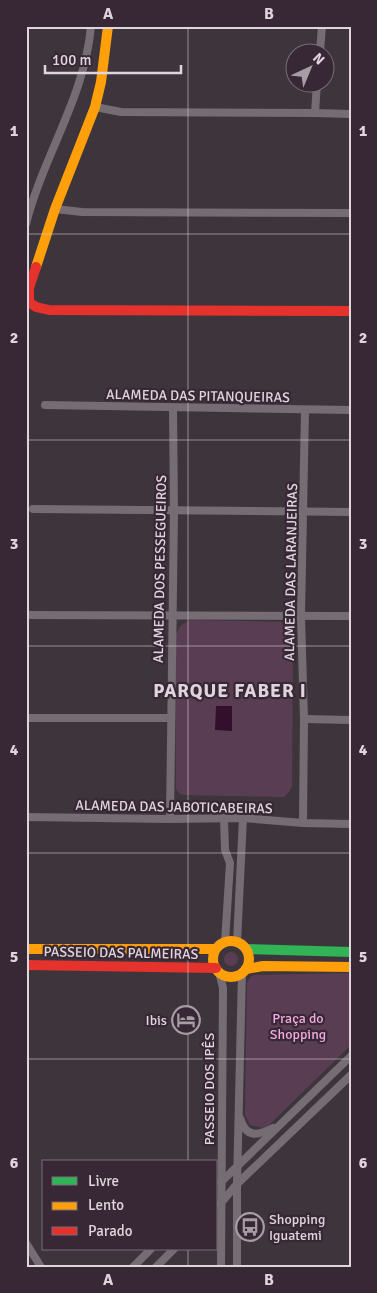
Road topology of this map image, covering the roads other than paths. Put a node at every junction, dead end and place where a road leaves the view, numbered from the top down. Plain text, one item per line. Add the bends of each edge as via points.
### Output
1 (91, 26) edge
2 (108, 26) edge
3 (322, 26) edge
4 (321, 42) edge
5 (316, 92) edge
6 (94, 107) junction
7 (315, 112) junction
8 (351, 114) edge
9 (55, 208) junction
10 (28, 211) edge
11 (351, 213) edge
12 (26, 224) edge
13 (351, 311) edge
14 (45, 405) dead end
15 (173, 408) junction
16 (305, 410) junction
17 (351, 410) edge
18 (33, 509) dead end
19 (174, 510) junction
20 (304, 512) junction
21 (351, 512) edge
22 (26, 614) edge
23 (172, 616) junction
24 (301, 616) junction
25 (351, 616) edge
26 (26, 718) edge
27 (171, 718) junction
28 (304, 719) junction
29 (351, 720) edge
30 (26, 817) edge
31 (224, 818) junction
32 (243, 818) junction
33 (170, 819) junction
34 (303, 823) junction
35 (351, 824) edge
36 (230, 863) junction
37 (241, 863) junction
38 (225, 942) junction
39 (236, 942) junction
40 (26, 949) edge
41 (216, 949) junction
42 (246, 949) junction
43 (351, 952) edge
44 (26, 965) edge
45 (351, 967) edge
46 (217, 970) junction
47 (244, 970) junction
48 (351, 1056) edge
49 (351, 1075) edge
50 (239, 1115) junction
51 (279, 1125) junction
52 (238, 1139) junction
53 (222, 1140) junction
54 (252, 1152) junction
55 (261, 1162) junction
56 (238, 1165) junction
57 (219, 1184) edge
58 (237, 1184) junction
59 (219, 1205) edge
60 (237, 1221) junction
61 (221, 1224) junction
62 (26, 1243) edge
63 (219, 1243) edge
64 (150, 1250) edge
65 (173, 1250) edge
66 (221, 1256) junction
67 (237, 1264) edge
68 (41, 1267) edge
69 (133, 1267) edge
70 (156, 1267) edge
71 (221, 1267) edge

1 - 10 street via 81,81
2 - 6 street via 101,82
3 - 4 street
5 - 7 street
6 - 7 street via 121,112
6 - 9 street
7 - 8 street
9 - 11 street via 82,212
9 - 13 street via 28,292 29,302 41,309
10 - 12 street
14 - 15 street, ALAMEDA DAS PITANQUEIRAS
15 - 16 street, ALAMEDA DAS PITANQUEIRAS
15 - 19 street, ALAMEDA DOS PESSEGUEIROS
16 - 17 street, ALAMEDA DAS PITANQUEIRAS
16 - 20 street, ALAMEDA DAS LARANJEIRAS
18 - 19 street
19 - 20 street
19 - 23 street, ALAMEDA DOS PESSEGUEIROS
20 - 21 street
20 - 24 street, ALAMEDA DAS LARANJEIRAS
22 - 23 street
23 - 24 street
23 - 27 street, ALAMEDA DOS PESSEGUEIROS
24 - 25 street
24 - 28 street, ALAMEDA DAS LARANJEIRAS
26 - 27 street
27 - 33 street, ALAMEDA DOS PESSEGUEIROS
28 - 29 street
28 - 34 street, ALAMEDA DAS LARANJEIRAS
30 - 33 street, ALAMEDA DAS JABOTICABEIRAS
31 - 32 street, ALAMEDA DAS JABOTICABEIRAS
31 - 33 street, ALAMEDA DAS JABOTICABEIRAS
31 - 36 street via 225,850
32 - 34 street, ALAMEDA DAS JABOTICABEIRAS
32 - 37 street
34 - 35 street, ALAMEDA DAS JABOTICABEIRAS
36 - 37 street
36 - 38 street
37 - 39 street
38 - 39 street
38 - 41 street
39 - 42 street
40 - 41 street, PASSEIO DAS PALMEIRAS
41 - 46 street via 213,959
42 - 43 street
42 - 47 street via 248,959
44 - 46 street, PASSEIO DAS PALMEIRAS
45 - 47 street via 263,966
46 - 47 street via 233,977
46 - 53 street, PASSEIO DOS IPÊS via 223,988
47 - 50 street
48 - 51 street
49 - 55 street
50 - 51 street via 247,1132 254,1134
50 - 52 street
51 - 54 street
52 - 53 street
52 - 56 street
53 - 57 street, PASSEIO DOS IPÊS
54 - 55 street via 253,1159
54 - 56 street
55 - 58 street
56 - 57 street
56 - 58 street
57 - 59 street, PASSEIO DOS IPÊS
58 - 59 street
58 - 60 street
59 - 61 street, PASSEIO DOS IPÊS
60 - 61 street
60 - 67 street
61 - 63 street, PASSEIO DOS IPÊS
62 - 68 street
63 - 66 street, PASSEIO DOS IPÊS
64 - 69 street
65 - 70 street
66 - 67 street
66 - 71 street, PASSEIO DOS IPÊS

